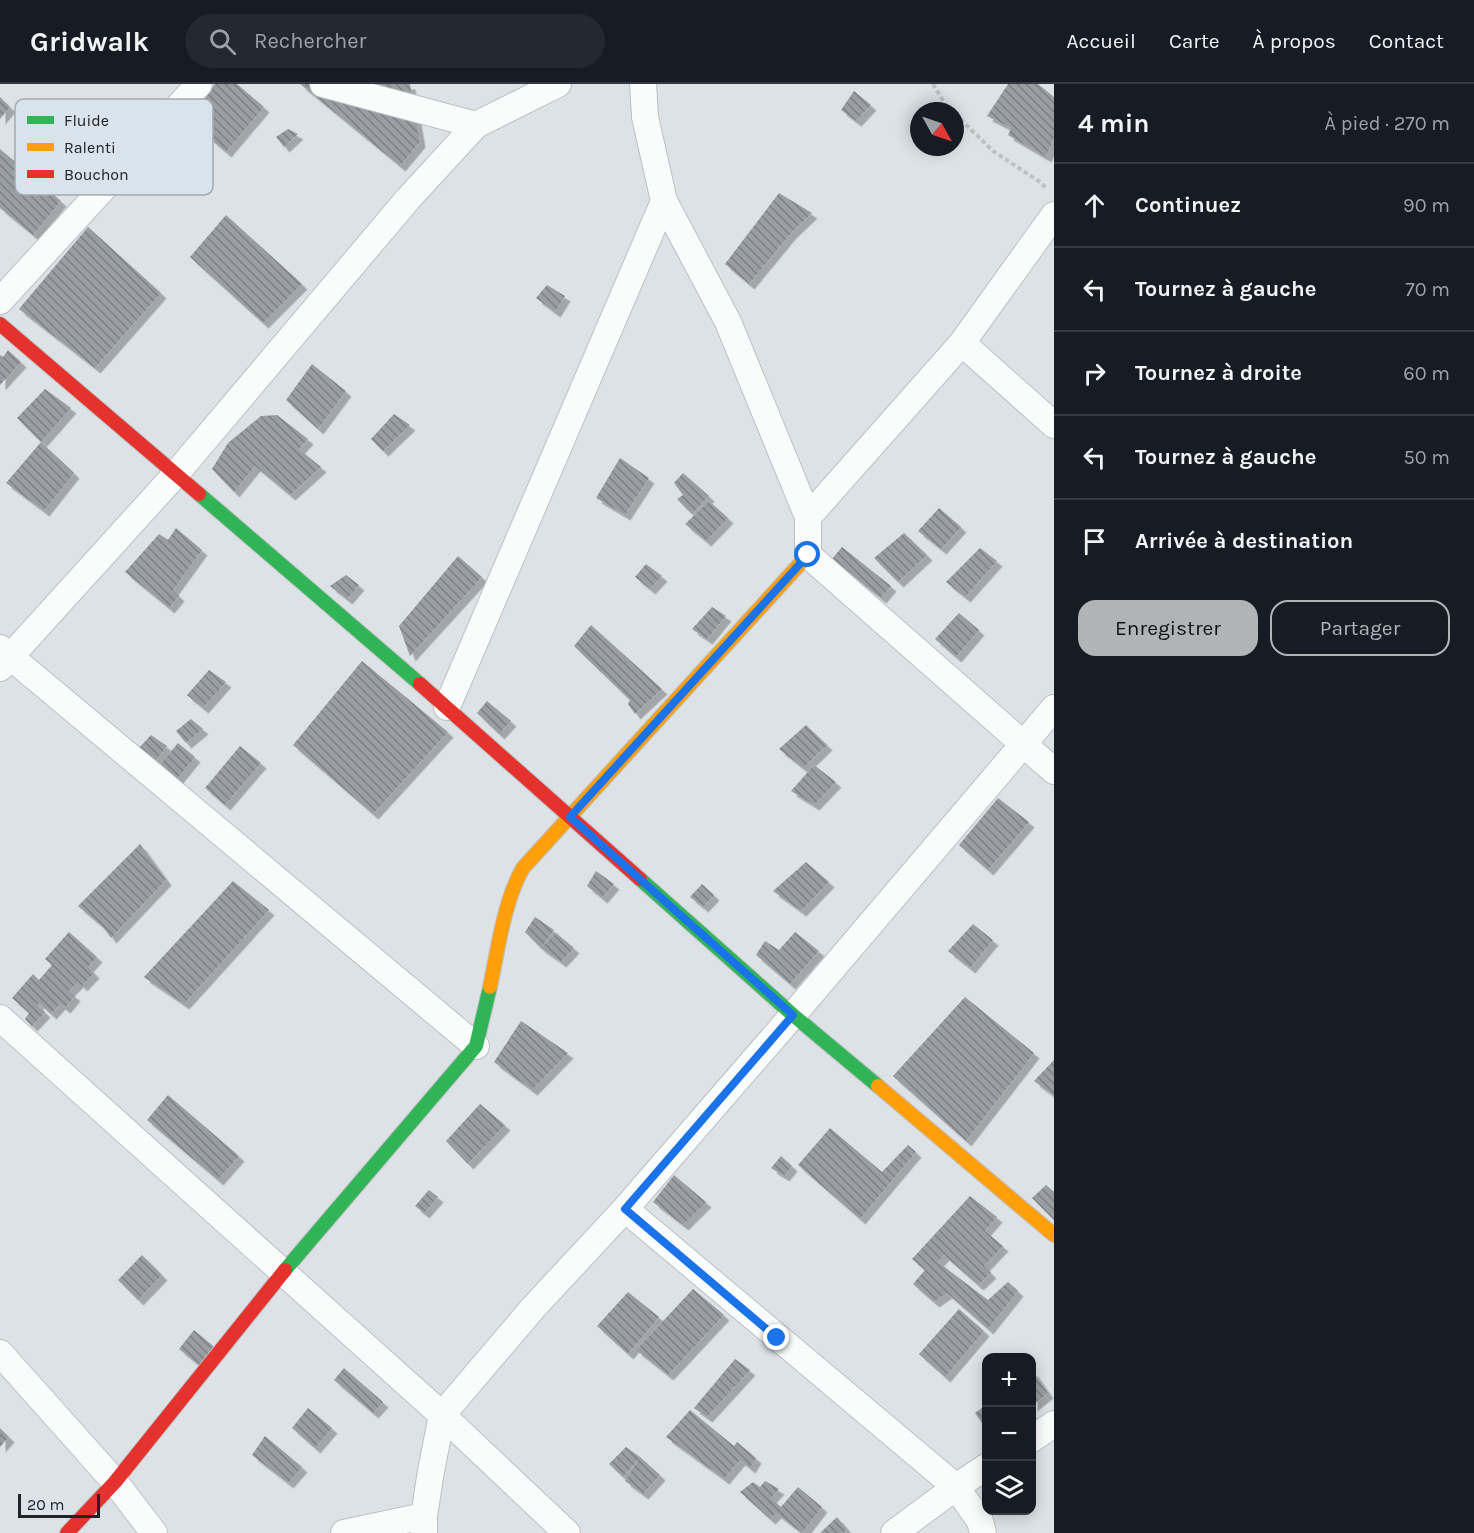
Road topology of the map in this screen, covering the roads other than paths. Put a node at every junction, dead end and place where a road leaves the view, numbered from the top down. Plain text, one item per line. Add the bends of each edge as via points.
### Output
1 (199, 84) edge
2 (322, 84) edge
3 (558, 84) edge
4 (643, 84) edge
5 (185, 99) edge
6 (476, 125) junction
7 (97, 195) edge
8 (664, 201) junction
9 (1054, 215) edge
10 (0, 301) edge
11 (0, 324) edge
12 (962, 343) junction
13 (1054, 425) edge
14 (175, 475) junction
15 (808, 517) junction
16 (808, 555) junction
17 (3, 658) edge
18 (447, 707) junction
19 (1054, 708) edge
20 (1023, 744) junction
21 (1054, 771) edge
22 (570, 817) junction
23 (793, 1015) junction
24 (4, 1030) edge
25 (476, 1046) junction
26 (625, 1209) junction
27 (1054, 1235) edge
28 (283, 1274) junction
29 (0, 1353) edge
30 (442, 1415) junction
31 (1054, 1424) edge
32 (1036, 1435) edge
33 (982, 1470) edge
34 (115, 1482) junction
35 (956, 1487) junction
36 (424, 1525) edge
37 (68, 1533) edge
38 (154, 1533) edge
39 (344, 1533) edge
40 (567, 1533) edge
41 (894, 1533) edge
42 (983, 1533) edge

1 - 5 street
2 - 6 street
3 - 6 street
4 - 8 street via 645,117
6 - 14 street via 408,199
7 - 10 street
8 - 15 street via 728,322
8 - 18 street
9 - 12 street
11 - 14 street
12 - 13 street
12 - 15 street
14 - 17 street
14 - 18 street
15 - 16 street
16 - 20 street
16 - 22 street
17 - 25 street
18 - 22 street
19 - 20 street
20 - 21 street
20 - 23 street
22 - 23 street
22 - 25 street via 515,882
23 - 26 street
23 - 27 street
24 - 28 street
25 - 28 street
26 - 30 street via 533,1308
26 - 35 street
28 - 30 street
28 - 34 street
29 - 34 street
30 - 36 street
30 - 40 street
31 - 32 street
33 - 35 street
34 - 37 street
34 - 38 street
35 - 41 street
35 - 42 street via 980,1521
36 - 39 street

